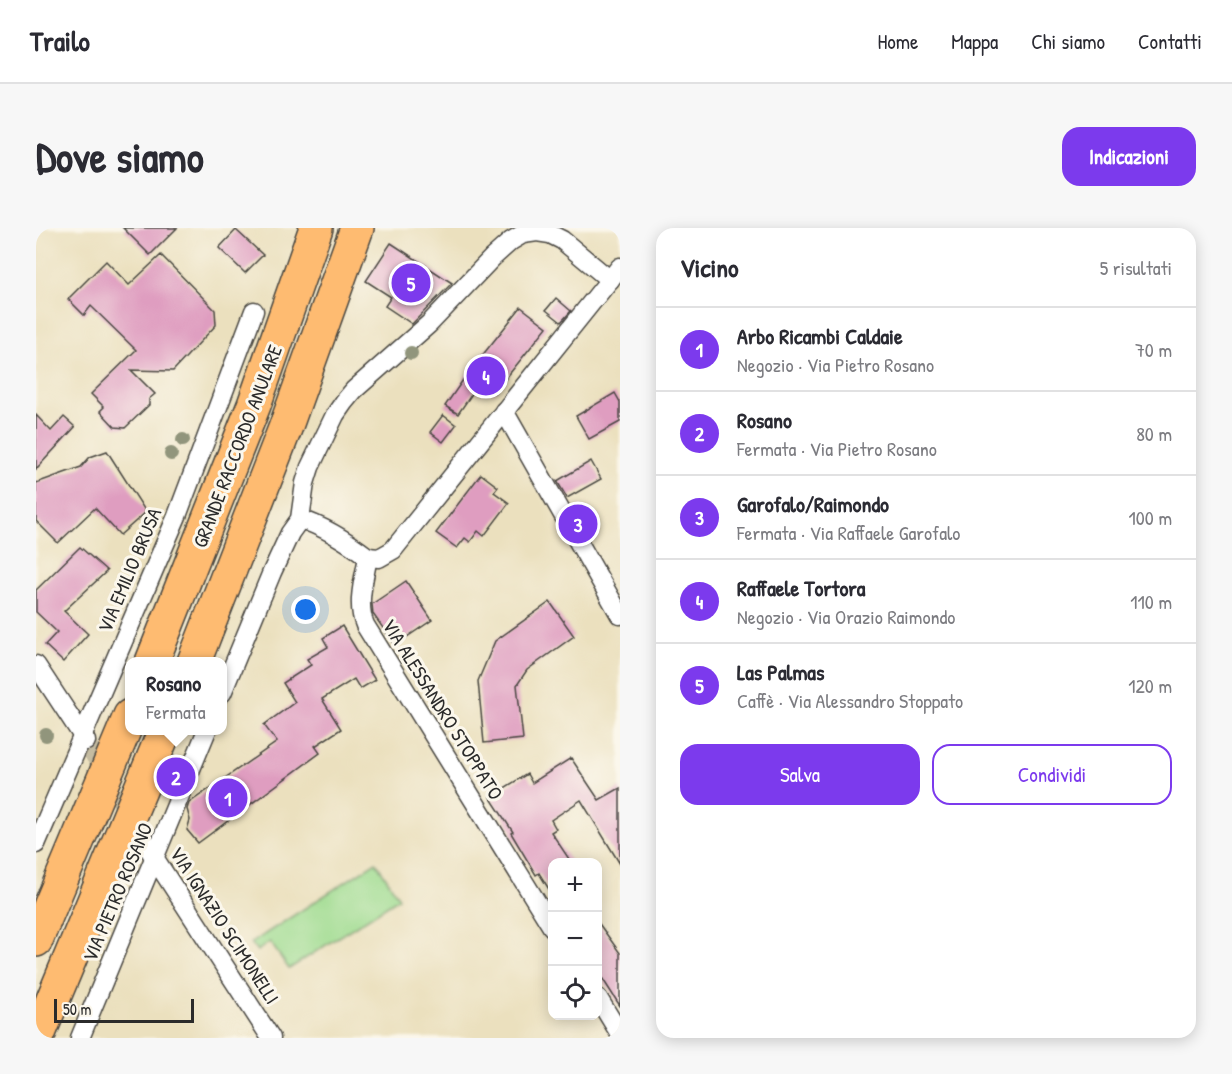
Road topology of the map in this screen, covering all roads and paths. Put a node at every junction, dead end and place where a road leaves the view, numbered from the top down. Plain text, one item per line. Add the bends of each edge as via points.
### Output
1 (316, 228) edge
2 (357, 228) edge
3 (615, 273) edge
4 (254, 311) dead end
5 (504, 411) junction
6 (300, 519) junction
7 (368, 557) junction
8 (620, 615) edge
9 (154, 657) edge
10 (196, 657) edge
11 (36, 664) edge
12 (227, 681) edge
13 (125, 726) edge
14 (163, 735) edge
15 (205, 735) edge
16 (85, 740) junction
17 (142, 837) tunnel mouth
18 (36, 844) edge
19 (155, 859) junction
20 (548, 921) edge
21 (36, 940) edge
22 (602, 1006) edge
23 (620, 1034) edge
24 (37, 1038) edge
25 (80, 1038) edge
26 (271, 1038) edge

1 - 9 highway, GRANDE RACCORDO ANULARE via 254,405
2 - 10 highway, GRANDE RACCORDO ANULARE via 286,426
3 - 5 street
3 - 6 street via 550,234 528,232 511,241 429,324 354,390 339,409 307,475
4 - 16 street, VIA EMILIO BRUSA via 177,516
5 - 7 street via 393,550 380,558
5 - 8 street
6 - 7 street via 334,534
6 - 12 street via 272,572
7 - 20 street, VIA ALESSANDRO STOPPATO via 361,603 365,625
11 - 16 street
13 - 21 highway
14 - 24 highway
15 - 19 street, VIA PIETRO ROSANO
16 - 18 street, VIA EMILIO BRUSA
17 - 19 street, VIA IGNAZIO SCIMONELLI
19 - 25 street, VIA PIETRO ROSANO
19 - 26 street, VIA IGNAZIO SCIMONELLI
22 - 23 street

